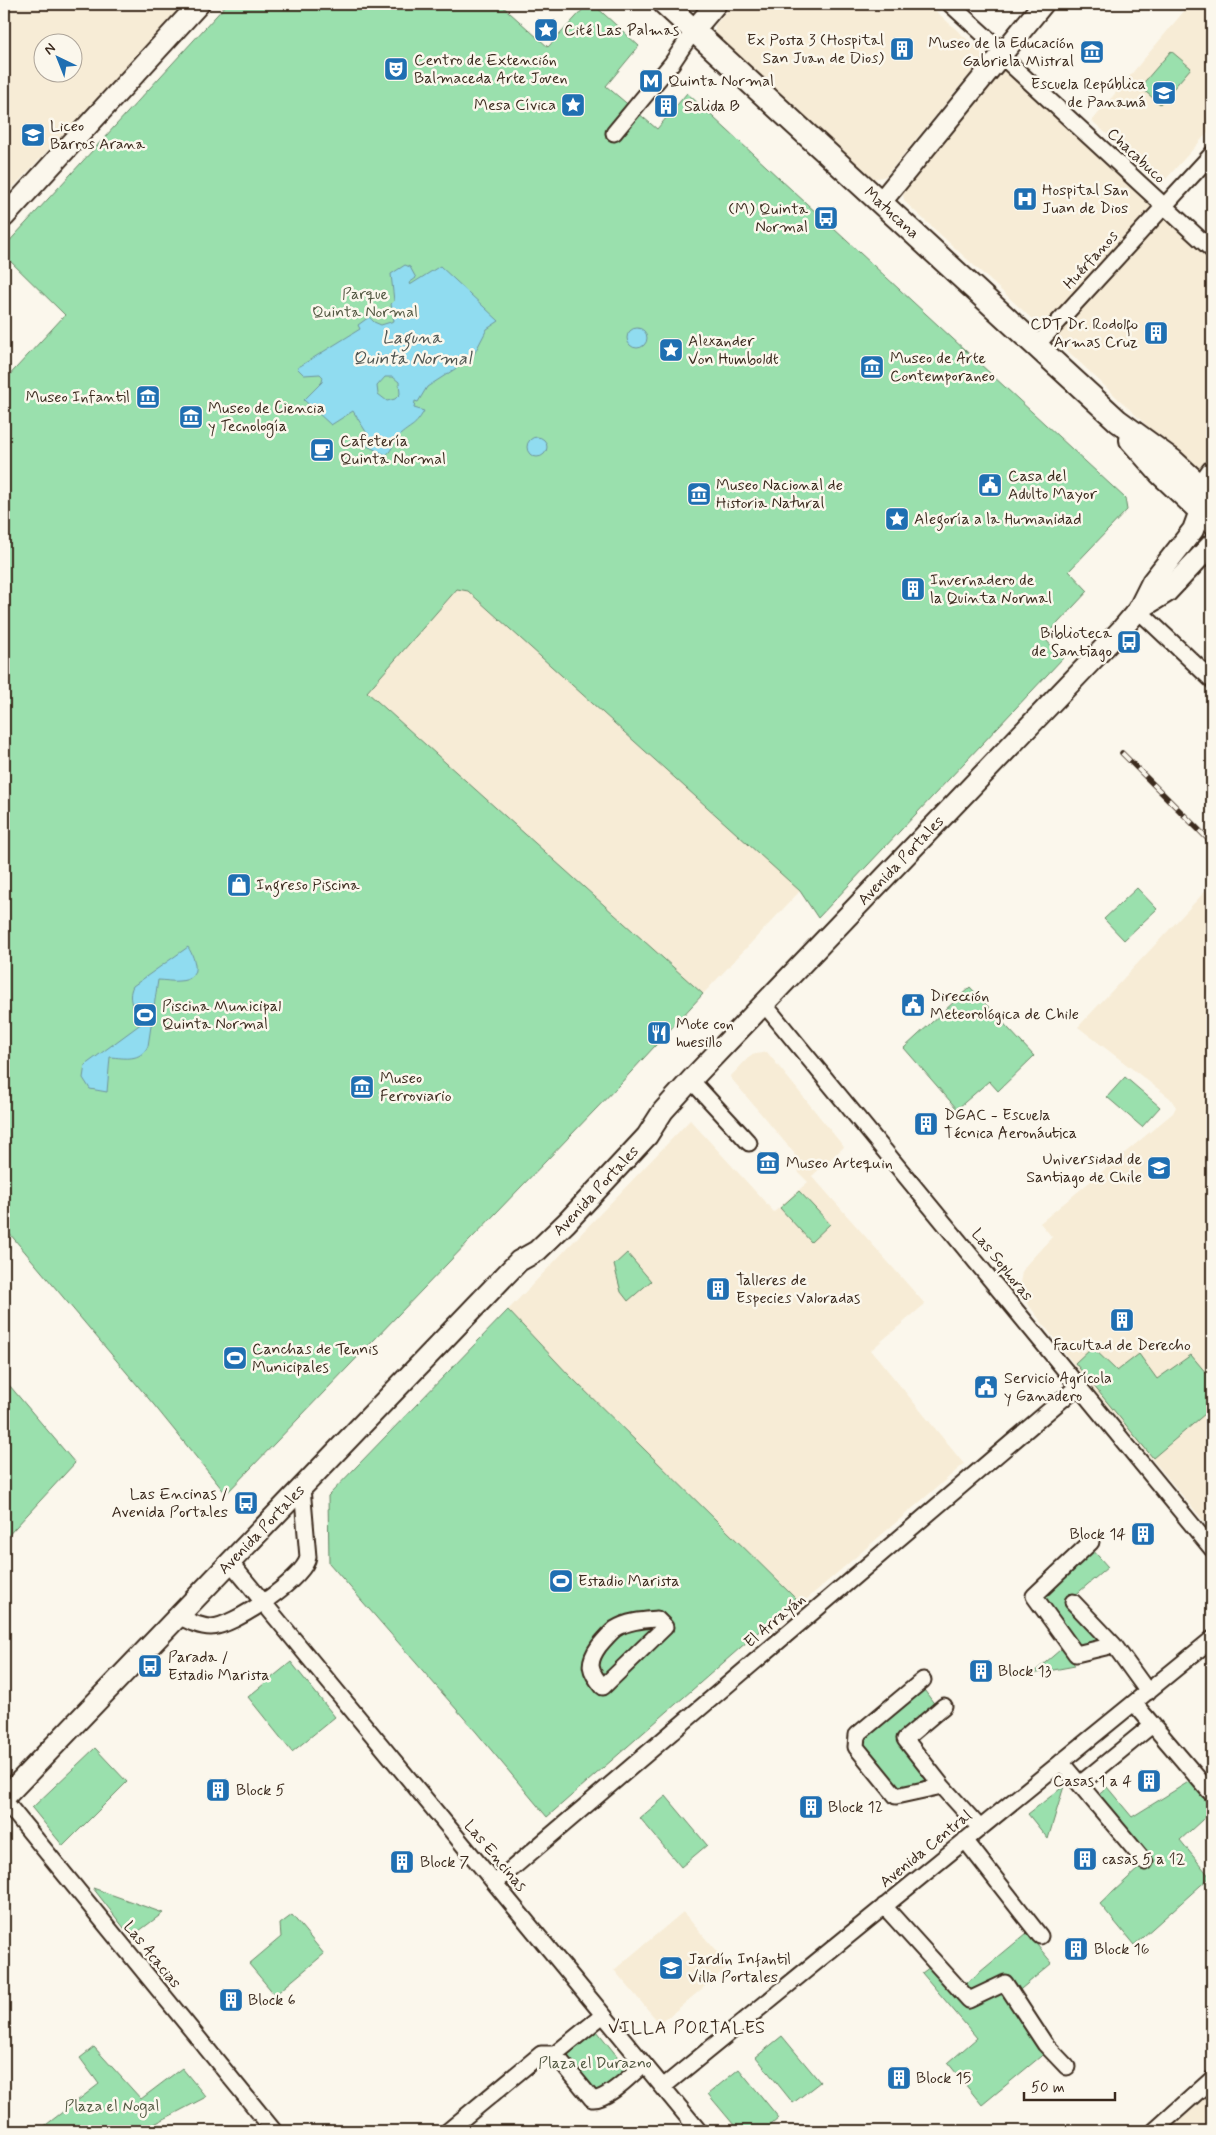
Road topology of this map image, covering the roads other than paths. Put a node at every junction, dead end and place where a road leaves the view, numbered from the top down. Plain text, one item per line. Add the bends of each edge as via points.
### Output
1 (199, 4) edge
2 (665, 4) edge
3 (716, 4) edge
4 (950, 4) edge
5 (1043, 4) edge
6 (694, 30) junction
7 (1001, 53) junction
8 (614, 133) dead end
9 (1212, 154) edge
10 (880, 202) junction
11 (1164, 206) junction
12 (4, 217) edge
13 (1212, 250) edge
14 (1036, 346) junction
15 (1208, 498) edge
16 (1212, 544) edge
17 (1138, 610) junction
18 (1212, 680) edge
19 (764, 1004) junction
20 (691, 1080) junction
21 (749, 1143) dead end
22 (1078, 1386) junction
23 (302, 1488) junction
24 (1092, 1542) dead end
25 (1212, 1549) edge
26 (230, 1562) junction
27 (1073, 1602) dead end
28 (263, 1603) junction
29 (178, 1616) junction
30 (1212, 1639) edge
31 (1114, 1645) junction
32 (923, 1680) dead end
33 (602, 1687) joint
34 (1148, 1692) junction
35 (1134, 1703) junction
36 (944, 1706) dead end
37 (1152, 1725) junction
38 (1061, 1762) junction
39 (1080, 1784) junction
40 (942, 1786) junction
41 (1209, 1791) dead end
42 (4, 1799) edge
43 (980, 1828) junction
44 (965, 1840) junction
45 (1145, 1862) dead end
46 (495, 1883) junction
47 (884, 1906) junction
48 (1040, 1936) dead end
49 (603, 2015) junction
50 (555, 2054) junction
51 (644, 2064) junction
52 (1067, 2067) dead end
53 (1212, 2079) edge
54 (663, 2087) junction
55 (274, 2131) edge
56 (448, 2131) edge
57 (699, 2131) edge
58 (1154, 2131) edge

1 - 12 main road
2 - 6 main road, Matucana
3 - 6 main road
4 - 7 street, Chacabuco
5 - 7 main road
6 - 8 street via 672,63
6 - 10 main road, Matucana
7 - 10 main road
7 - 11 street, Chacabuco
9 - 11 street, Huérfanos
10 - 14 main road, Matucana
11 - 13 street, Chacabuco
11 - 14 street, Huérfanos
14 - 15 main road, Matucana via 1118,421 1149,462
15 - 17 main road, Avenida Portales via 1193,530 1152,582
16 - 17 main road, Avenida Portales via 1167,592
17 - 18 street
17 - 19 main road, Avenida Portales
19 - 20 main road, Avenida Portales
19 - 22 street, Las Sophoras
20 - 21 street
20 - 23 main road, Avenida Portales via 662,1111 648,1136 567,1222 537,1250 519,1261
22 - 25 street, Las Sophoras
22 - 46 street, El Arrayán
23 - 26 main road, Avenida Portales
23 - 28 street via 308,1562
24 - 31 street via 1034,1596 1076,1654
26 - 28 street, Las Encinas
26 - 29 main road, Avenida Portales
27 - 31 street
28 - 29 street via 212,1627 200,1626
28 - 46 street, Las Encinas
29 - 42 main road, Avenida Portales
30 - 34 street, Avenida Central
31 - 34 street
32 - 40 street via 857,1735 856,1747 896,1796
33 - 33 street via 665,1627 657,1619 616,1629 604,1640 591,1658 591,1669
34 - 35 street, Avenida Central
35 - 37 street
35 - 38 street, Avenida Central
36 - 40 street via 905,1739
37 - 39 street
37 - 41 street
38 - 39 street
38 - 43 street, Avenida Central
39 - 45 street
40 - 43 street
42 - 55 street, Las Acacias
43 - 44 street, Avenida Central
44 - 47 street, Avenida Central
44 - 48 street
46 - 49 street, Las Encinas
47 - 52 street via 969,2000 1005,1983 1045,2044
47 - 54 street, Avenida Central
49 - 50 street
49 - 51 street, Las Encinas
50 - 51 street via 595,2099 605,2096
50 - 56 street via 541,2054
51 - 54 street, Las Encinas
53 - 58 street
54 - 57 street, Las Encinas

